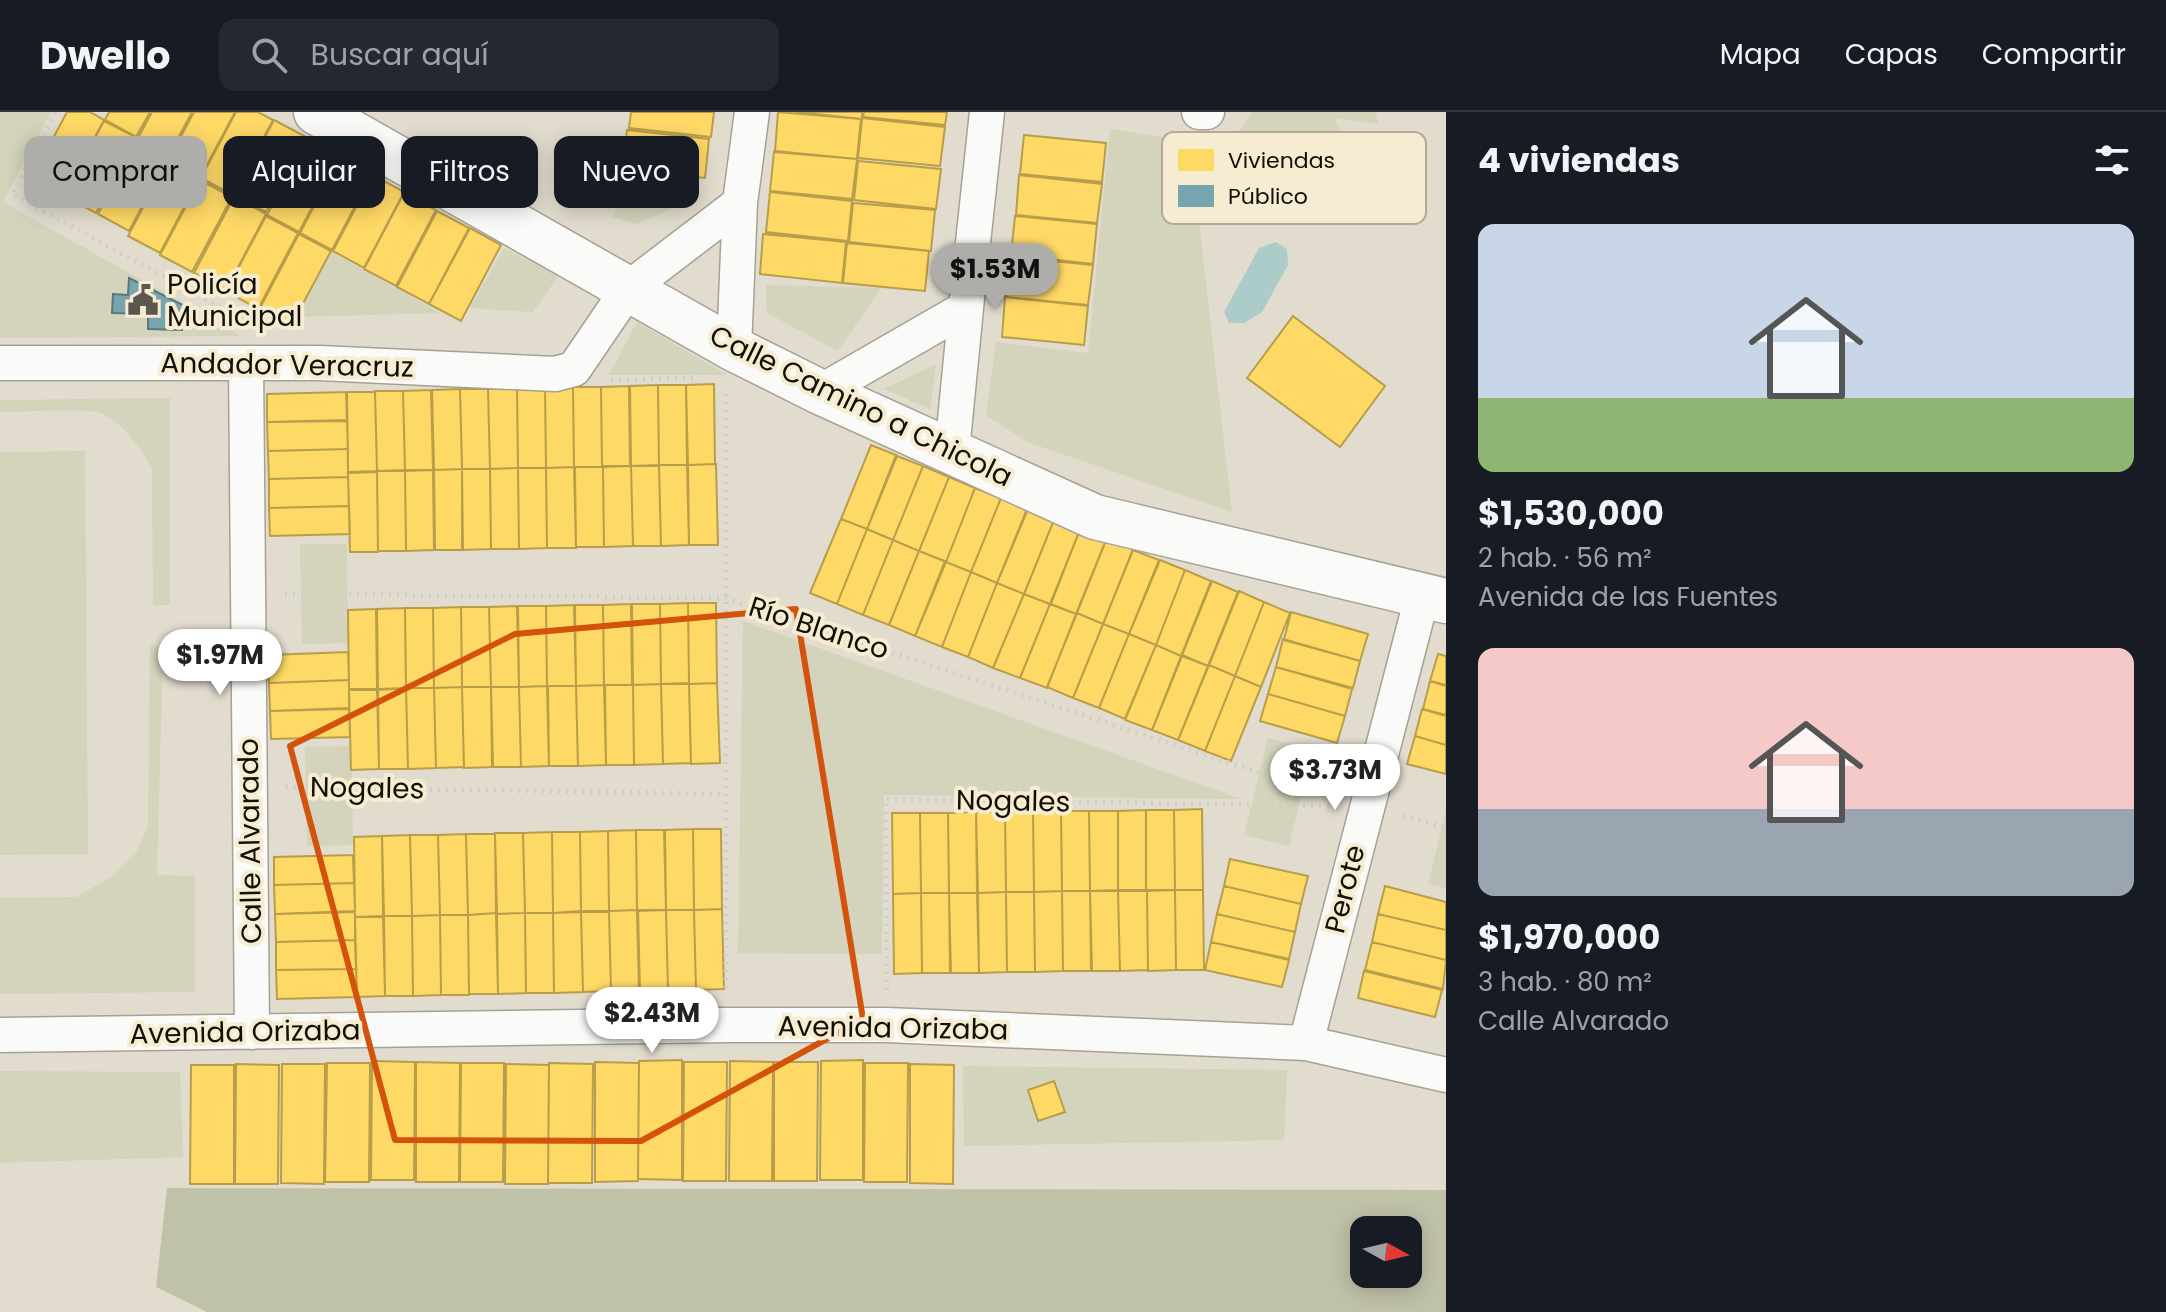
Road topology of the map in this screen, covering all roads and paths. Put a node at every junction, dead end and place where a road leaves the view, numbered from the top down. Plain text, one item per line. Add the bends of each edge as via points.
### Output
1 (55, 112) edge
2 (316, 112) edge
3 (752, 112) edge
4 (987, 112) edge
5 (1199, 112) edge
6 (1207, 112) edge
7 (740, 203) junction
8 (629, 288) junction
9 (966, 308) junction
10 (737, 361) junction
11 (0, 363) edge
12 (246, 363) junction
13 (320, 363) junction
14 (574, 369) junction
15 (820, 392) junction
16 (952, 451) junction
17 (248, 594) junction
18 (725, 598) junction
19 (1434, 599) edge
20 (249, 787) junction
21 (725, 794) junction
22 (1366, 807) junction
23 (726, 1025) junction
24 (887, 1025) junction
25 (252, 1032) junction
26 (0, 1035) edge
27 (1306, 1043) junction
28 (1446, 1075) edge

1 - 13 path via 12,194
2 - 8 street, Calle Camino a Chicola
3 - 7 street
4 - 9 street
5 - 6 street
7 - 8 street
7 - 10 street
8 - 10 street, Calle Camino a Chicola
8 - 14 street
9 - 15 street
9 - 16 street
10 - 14 path via 598,381
10 - 15 street, Calle Camino a Chicola
10 - 18 path
11 - 12 street, Andador Veracruz
12 - 13 street, Andador Veracruz
12 - 17 street, Calle Alvarado
13 - 14 street, Andador Veracruz via 555,374
15 - 16 street, Calle Camino a Chicola
16 - 19 street, Calle Camino a Chicola via 1095,517
17 - 18 path, Río Blanco
17 - 20 street, Calle Alvarado
18 - 21 path
18 - 22 path, Río Blanco
19 - 22 street, Perote
20 - 21 path, Nogales
20 - 25 street, Calle Alvarado
21 - 23 path
22 - 24 path, Nogales via 886,799
22 - 27 street, Perote
23 - 24 street, Avenida Orizaba
23 - 25 street, Avenida Orizaba
24 - 27 street, Avenida Orizaba
25 - 26 street, Avenida Orizaba
27 - 28 street, Avenida Orizaba

